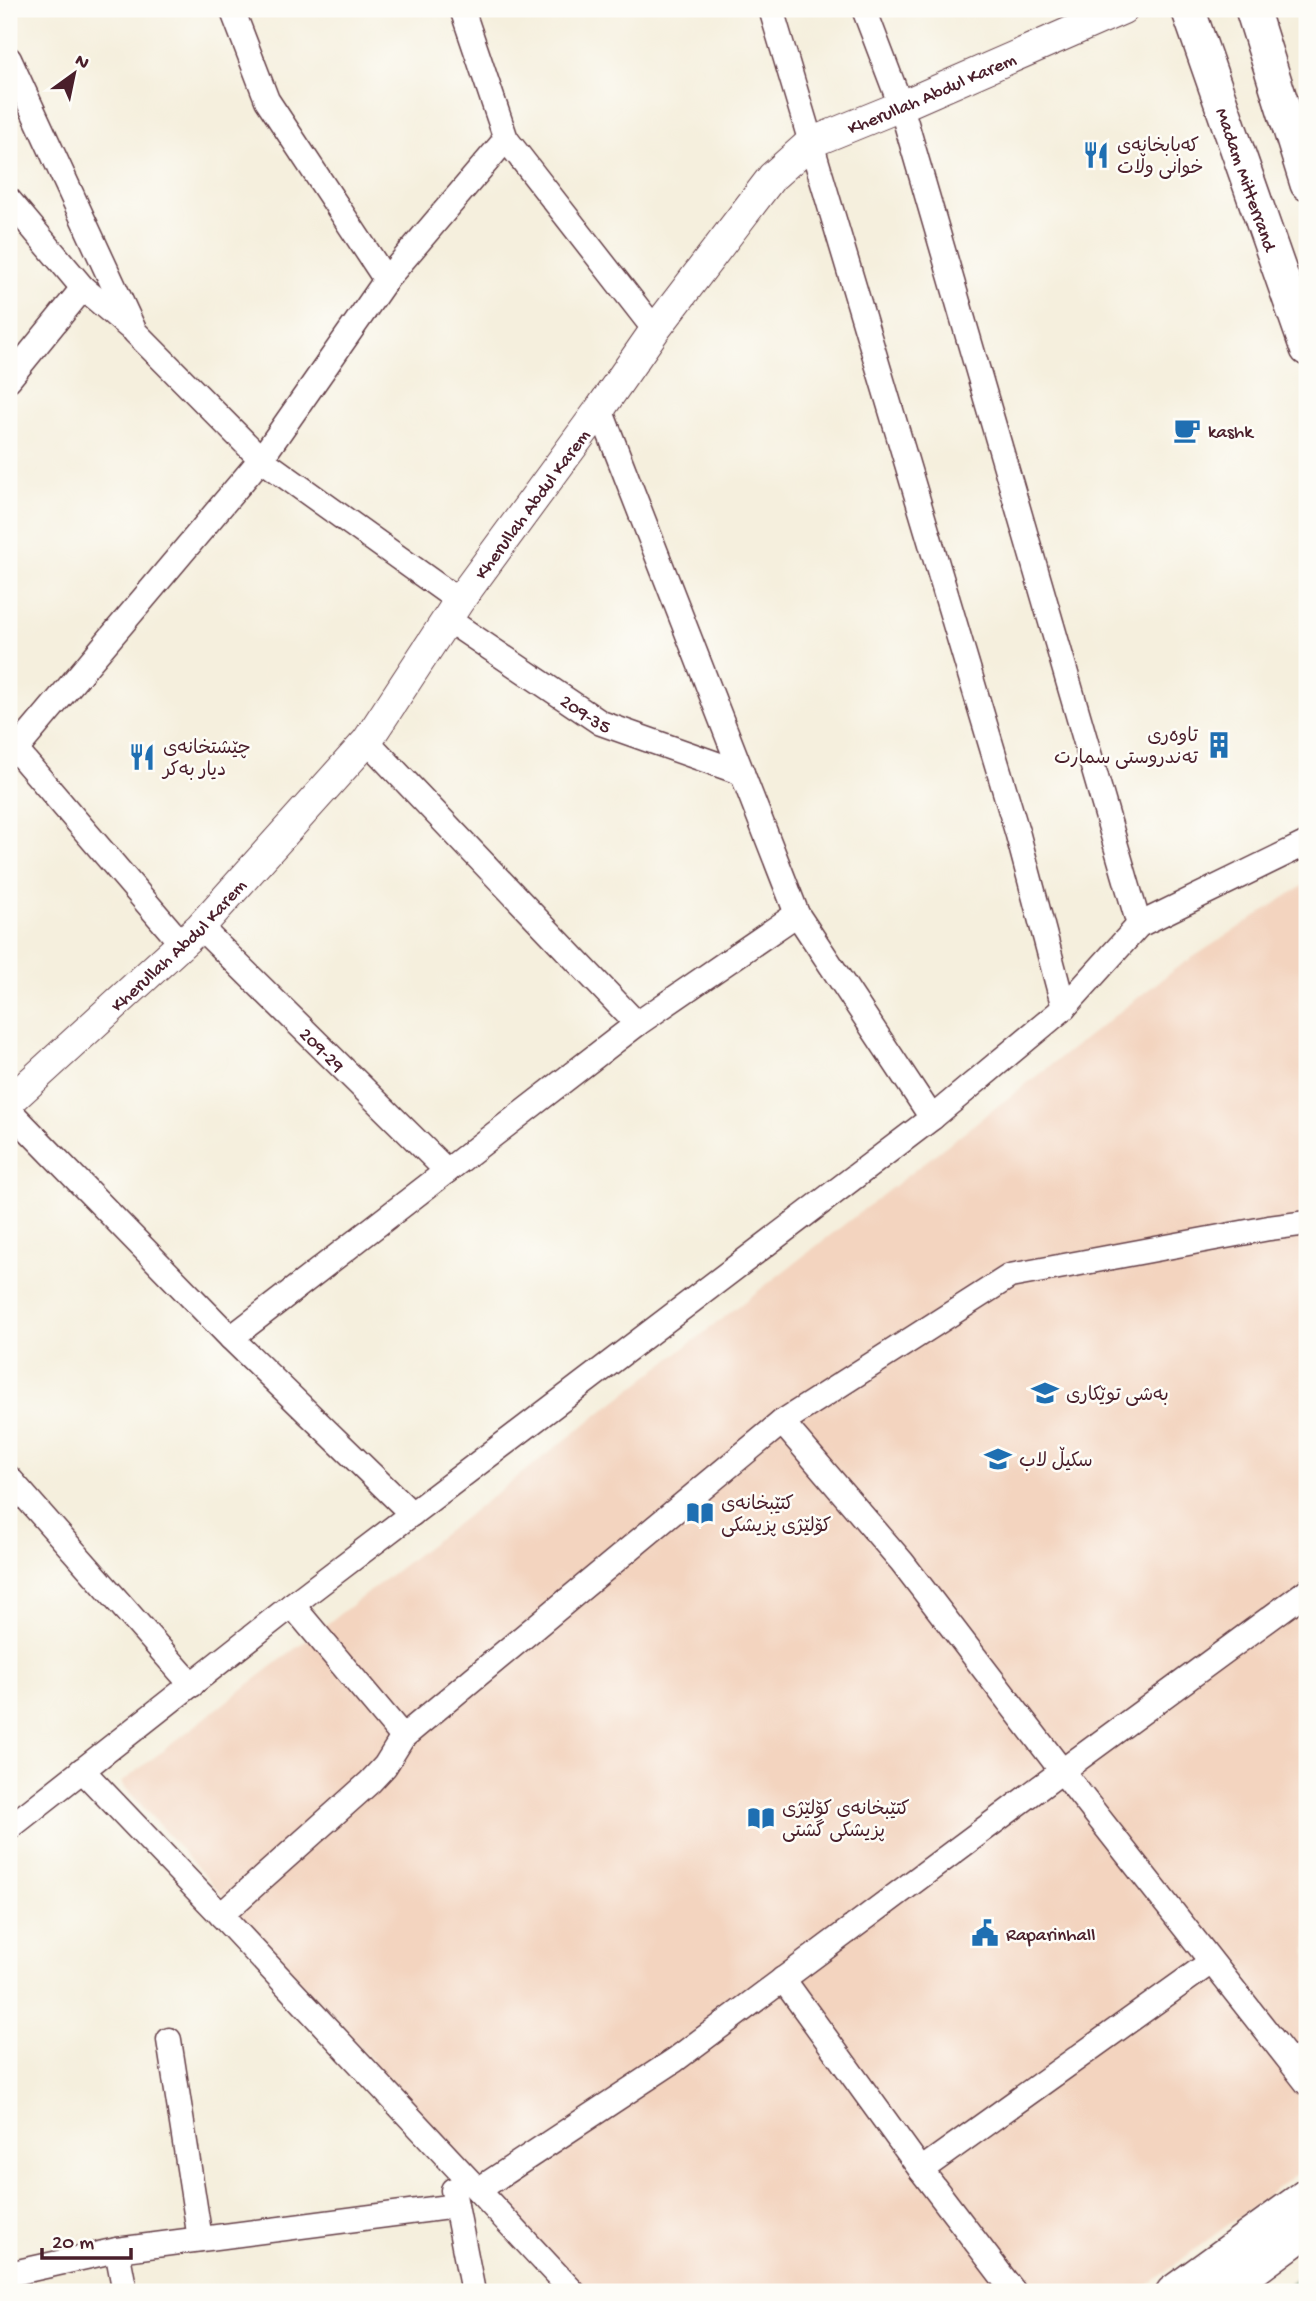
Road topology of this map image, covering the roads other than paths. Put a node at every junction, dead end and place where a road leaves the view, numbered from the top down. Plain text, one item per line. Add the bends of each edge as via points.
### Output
1 (232, 9) edge
2 (461, 9) edge
3 (771, 9) edge
4 (864, 9) edge
5 (1123, 9) edge
6 (1188, 9) edge
7 (1252, 9) edge
8 (9, 59) edge
9 (901, 106) junction
10 (506, 139) junction
11 (810, 143) junction
12 (1307, 184) edge
13 (9, 200) edge
14 (386, 280) junction
15 (83, 288) junction
16 (655, 330) junction
17 (135, 332) junction
18 (1307, 349) edge
19 (9, 379) edge
20 (600, 409) junction
21 (261, 459) junction
22 (453, 610) junction
23 (367, 741) junction
24 (12, 746) edge
25 (742, 773) junction
26 (1307, 844) edge
27 (797, 914) junction
28 (1139, 925) junction
29 (190, 935) junction
30 (1064, 1008) junction
31 (637, 1024) junction
32 (9, 1102) edge
33 (9, 1110) edge
34 (932, 1118) junction
35 (447, 1171) junction
36 (1307, 1223) edge
37 (231, 1338) junction
38 (782, 1422) junction
39 (9, 1478) edge
40 (412, 1514) junction
41 (1307, 1591) edge
42 (292, 1605) junction
43 (192, 1685) junction
44 (403, 1737) junction
45 (82, 1770) junction
46 (1062, 1771) junction
47 (9, 1828) edge
48 (222, 1915) junction
49 (1211, 1962) junction
50 (783, 1979) junction
51 (169, 2040) dead end
52 (1307, 2083) edge
53 (447, 2157) junction
54 (921, 2170) junction
55 (478, 2190) junction
56 (1307, 2195) edge
57 (456, 2206) junction
58 (1307, 2230) edge
59 (200, 2239) junction
60 (117, 2250) junction
61 (9, 2274) edge
62 (125, 2292) edge
63 (473, 2292) edge
64 (573, 2292) edge
65 (1014, 2292) edge
66 (1173, 2292) edge
67 (1223, 2292) edge

1 - 14 street via 267,100
2 - 10 street
3 - 11 street
4 - 9 street
5 - 9 street, Kherullah Abdul Karem
6 - 18 main road, Madam Mitterrand
7 - 12 main road
8 - 17 street
9 - 11 street, Kherullah Abdul Karem
9 - 28 street
10 - 14 street
10 - 16 street
11 - 16 street, Kherullah Abdul Karem via 772,177
11 - 30 street via 1018,835
13 - 15 street, 209-35
14 - 21 street
15 - 17 street, 209-35
15 - 19 street
16 - 20 street, Kherullah Abdul Karem
17 - 21 street, 209-35
20 - 22 street, Kherullah Abdul Karem
20 - 25 street
21 - 22 street, 209-35
21 - 24 street
22 - 23 street, Kherullah Abdul Karem
22 - 25 street, 209-35 via 601,723
23 - 29 street, Kherullah Abdul Karem
23 - 31 street
24 - 29 street, 209-29
25 - 27 street
26 - 28 street
27 - 31 street
27 - 34 street
28 - 30 street
29 - 32 street, Kherullah Abdul Karem
29 - 35 street, 209-29
30 - 34 street
31 - 35 street
33 - 37 street
34 - 40 street
35 - 37 street
36 - 38 street via 1010,1276
37 - 40 street
38 - 44 street
38 - 46 street via 902,1562
39 - 43 street
40 - 42 street
41 - 46 street
42 - 43 street
42 - 44 street
43 - 45 street
44 - 48 street via 370,1782
45 - 47 street
45 - 48 street
46 - 49 street
46 - 50 street
48 - 53 street
49 - 52 street
49 - 54 street
50 - 54 street
50 - 55 street via 675,2060
51 - 59 street
53 - 55 street
53 - 57 street
54 - 65 street
55 - 64 street
56 - 66 main road
57 - 59 street
57 - 63 street
58 - 67 main road
59 - 60 street
60 - 61 street
60 - 62 street

